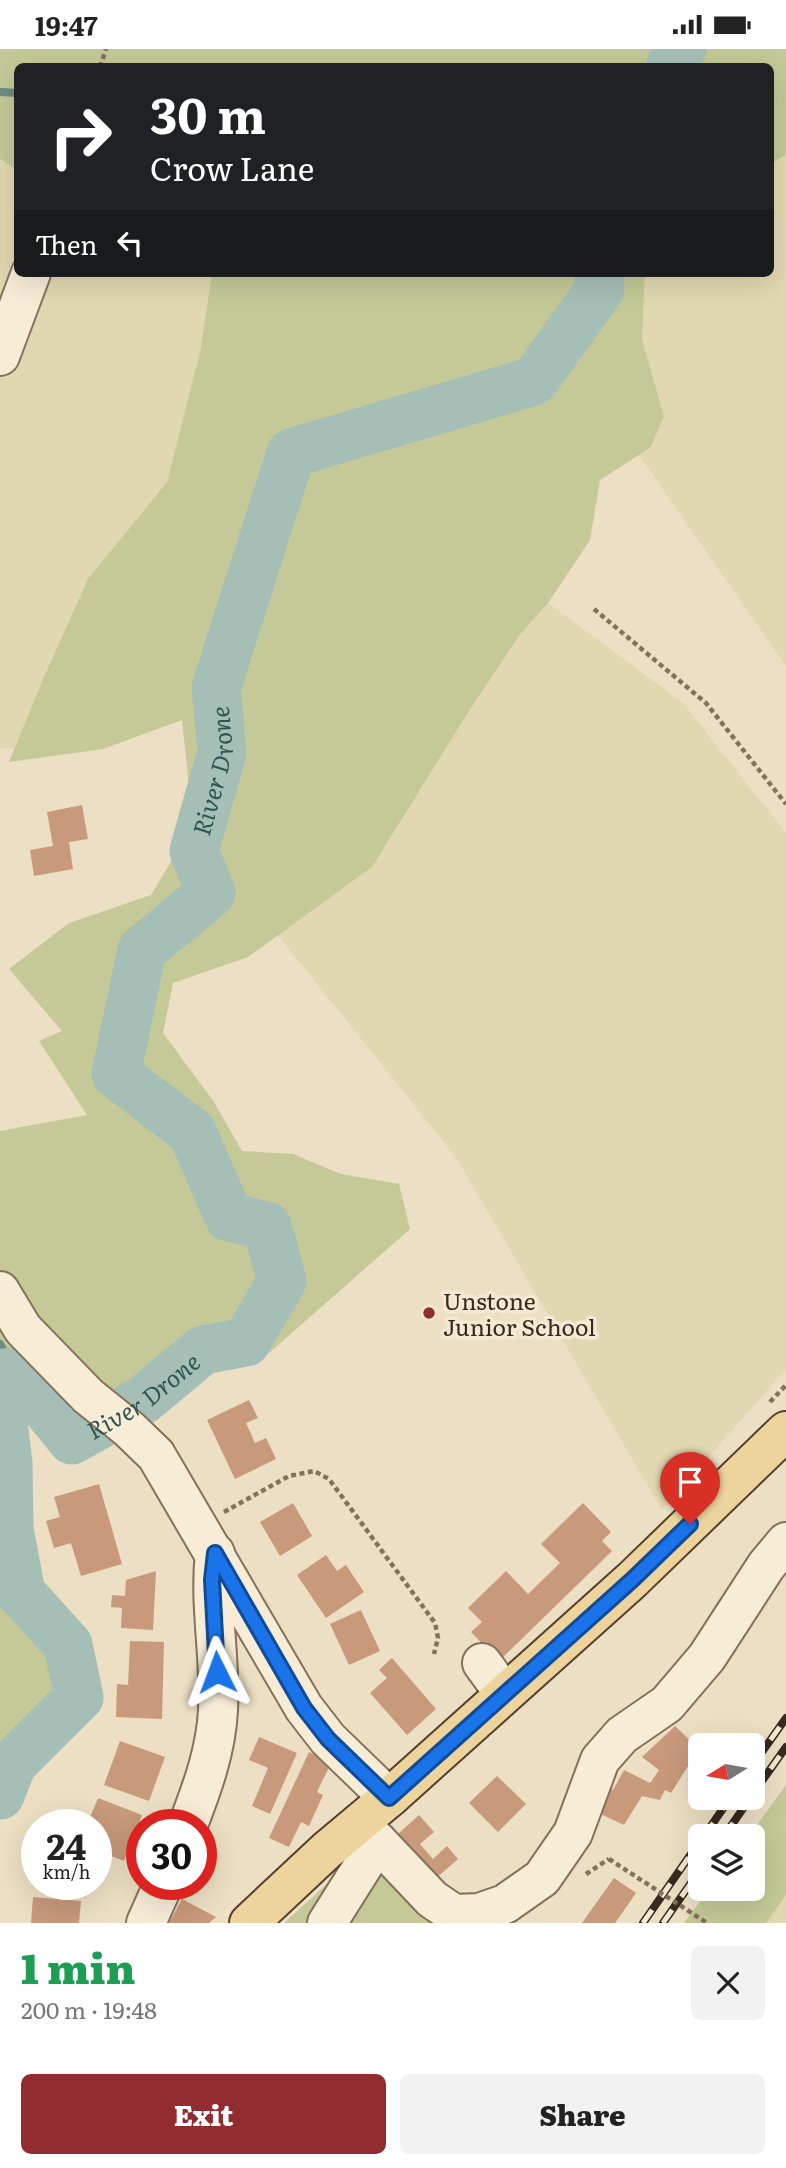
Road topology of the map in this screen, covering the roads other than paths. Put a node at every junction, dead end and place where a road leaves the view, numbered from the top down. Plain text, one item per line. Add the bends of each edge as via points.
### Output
1 (30, 277) edge
2 (0, 356) edge
3 (0, 1291) edge
4 (786, 1431) edge
5 (207, 1539) junction
6 (786, 1542) edge
7 (482, 1663) dead end
8 (504, 1693) junction
9 (389, 1798) junction
10 (194, 1809) edge
11 (369, 1833) junction
12 (156, 1900) edge
13 (146, 1923) edge
14 (249, 1923) edge
15 (327, 1923) edge

1 - 2 street
3 - 5 street via 23,1329 88,1396 156,1455
4 - 8 main road via 632,1580
5 - 9 street via 304,1708 328,1739
5 - 10 street via 218,1711 209,1767
6 - 11 street via 699,1667 667,1704 622,1735 600,1760 573,1833 542,1878 505,1904 479,1913 454,1914 432,1899
7 - 8 street
8 - 9 main road
9 - 11 main road
11 - 14 main road via 327,1850
11 - 15 street
12 - 13 street

